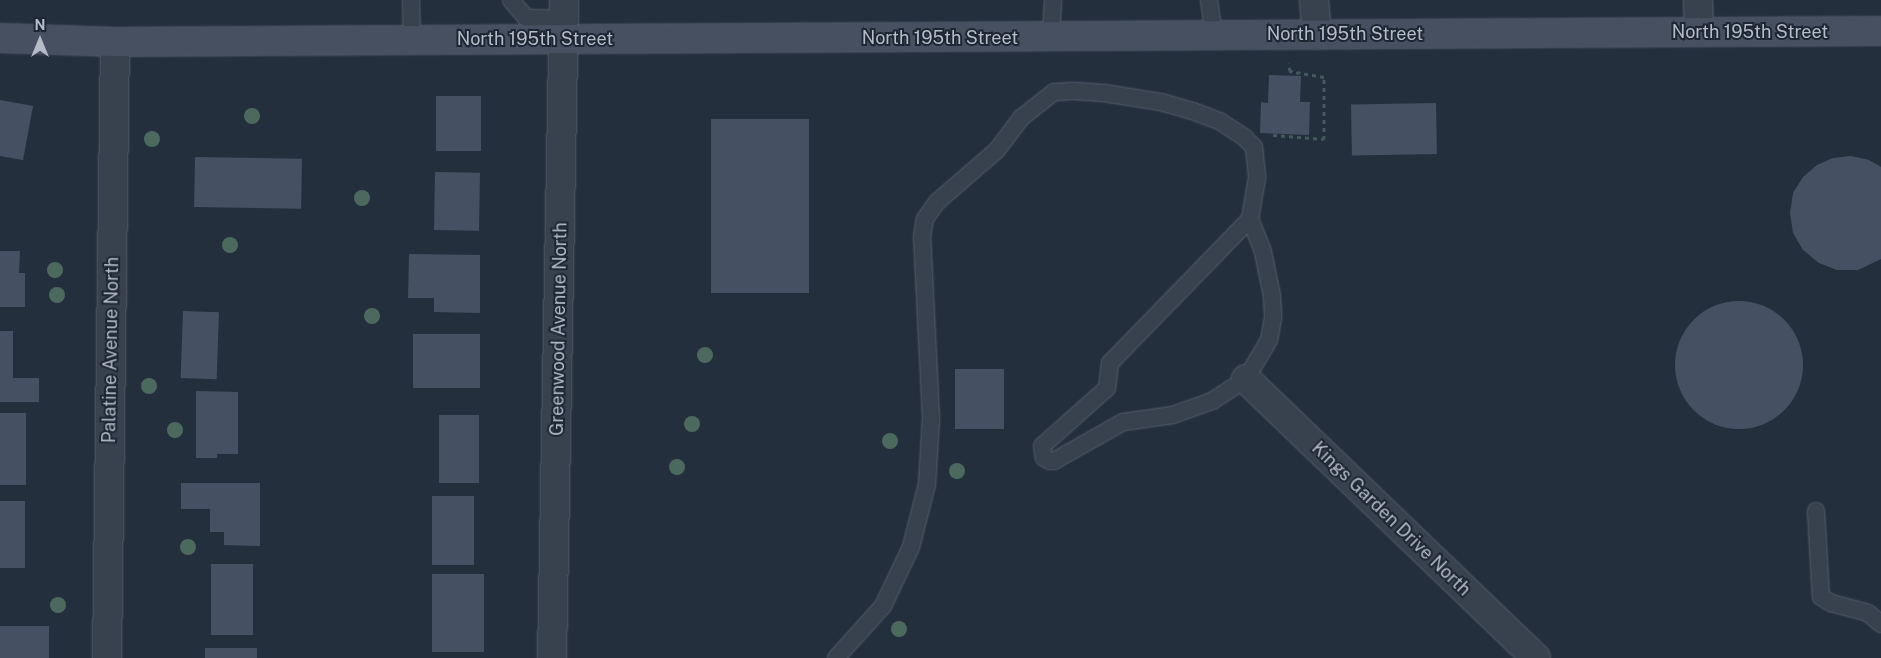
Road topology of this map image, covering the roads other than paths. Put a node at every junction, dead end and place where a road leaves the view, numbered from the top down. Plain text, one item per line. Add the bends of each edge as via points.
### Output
1 (411, 0) edge
2 (512, 0) edge
3 (1053, 0) edge
4 (1209, 0) edge
5 (1314, 0) edge
6 (1698, 0) edge
7 (564, 19) edge
8 (1881, 31) edge
9 (1699, 32) junction
10 (1214, 34) junction
11 (1317, 35) junction
12 (0, 38) edge
13 (1051, 38) junction
14 (412, 40) junction
15 (115, 42) junction
16 (1250, 219) junction
17 (1246, 380) junction
18 (1816, 511) dead end
19 (1874, 613) edge
20 (1881, 624) edge
21 (107, 658) edge
22 (552, 658) edge
23 (836, 658) edge
24 (1536, 658) edge

1 - 14 lane
2 - 7 lane via 526,18
3 - 13 lane
4 - 10 lane
5 - 11 street
6 - 9 street
7 - 13 street, North 195th Street
7 - 14 street, North 195th Street
7 - 22 street, Greenwood Avenue North
8 - 9 street, North 195th Street
9 - 11 street, North 195th Street
10 - 11 street, North 195th Street
10 - 13 street, North 195th Street
12 - 15 street, North 195th Street
14 - 15 street, North 195th Street
15 - 21 street, Palatine Avenue North
16 - 17 lane via 1263,252 1273,318 1269,340
16 - 17 lane via 1110,362 1107,388 1042,446 1044,458 1054,461 1123,422 1148,420 1212,401
16 - 23 lane via 1257,178 1254,147 1244,137 1208,116 1161,102 1074,91 1054,92 1021,118 997,150 938,202 925,219 922,237 930,360 927,484 911,546 883,606
17 - 24 street, Kings Garden Drive North
18 - 19 lane via 1821,597 1831,603
19 - 20 lane

